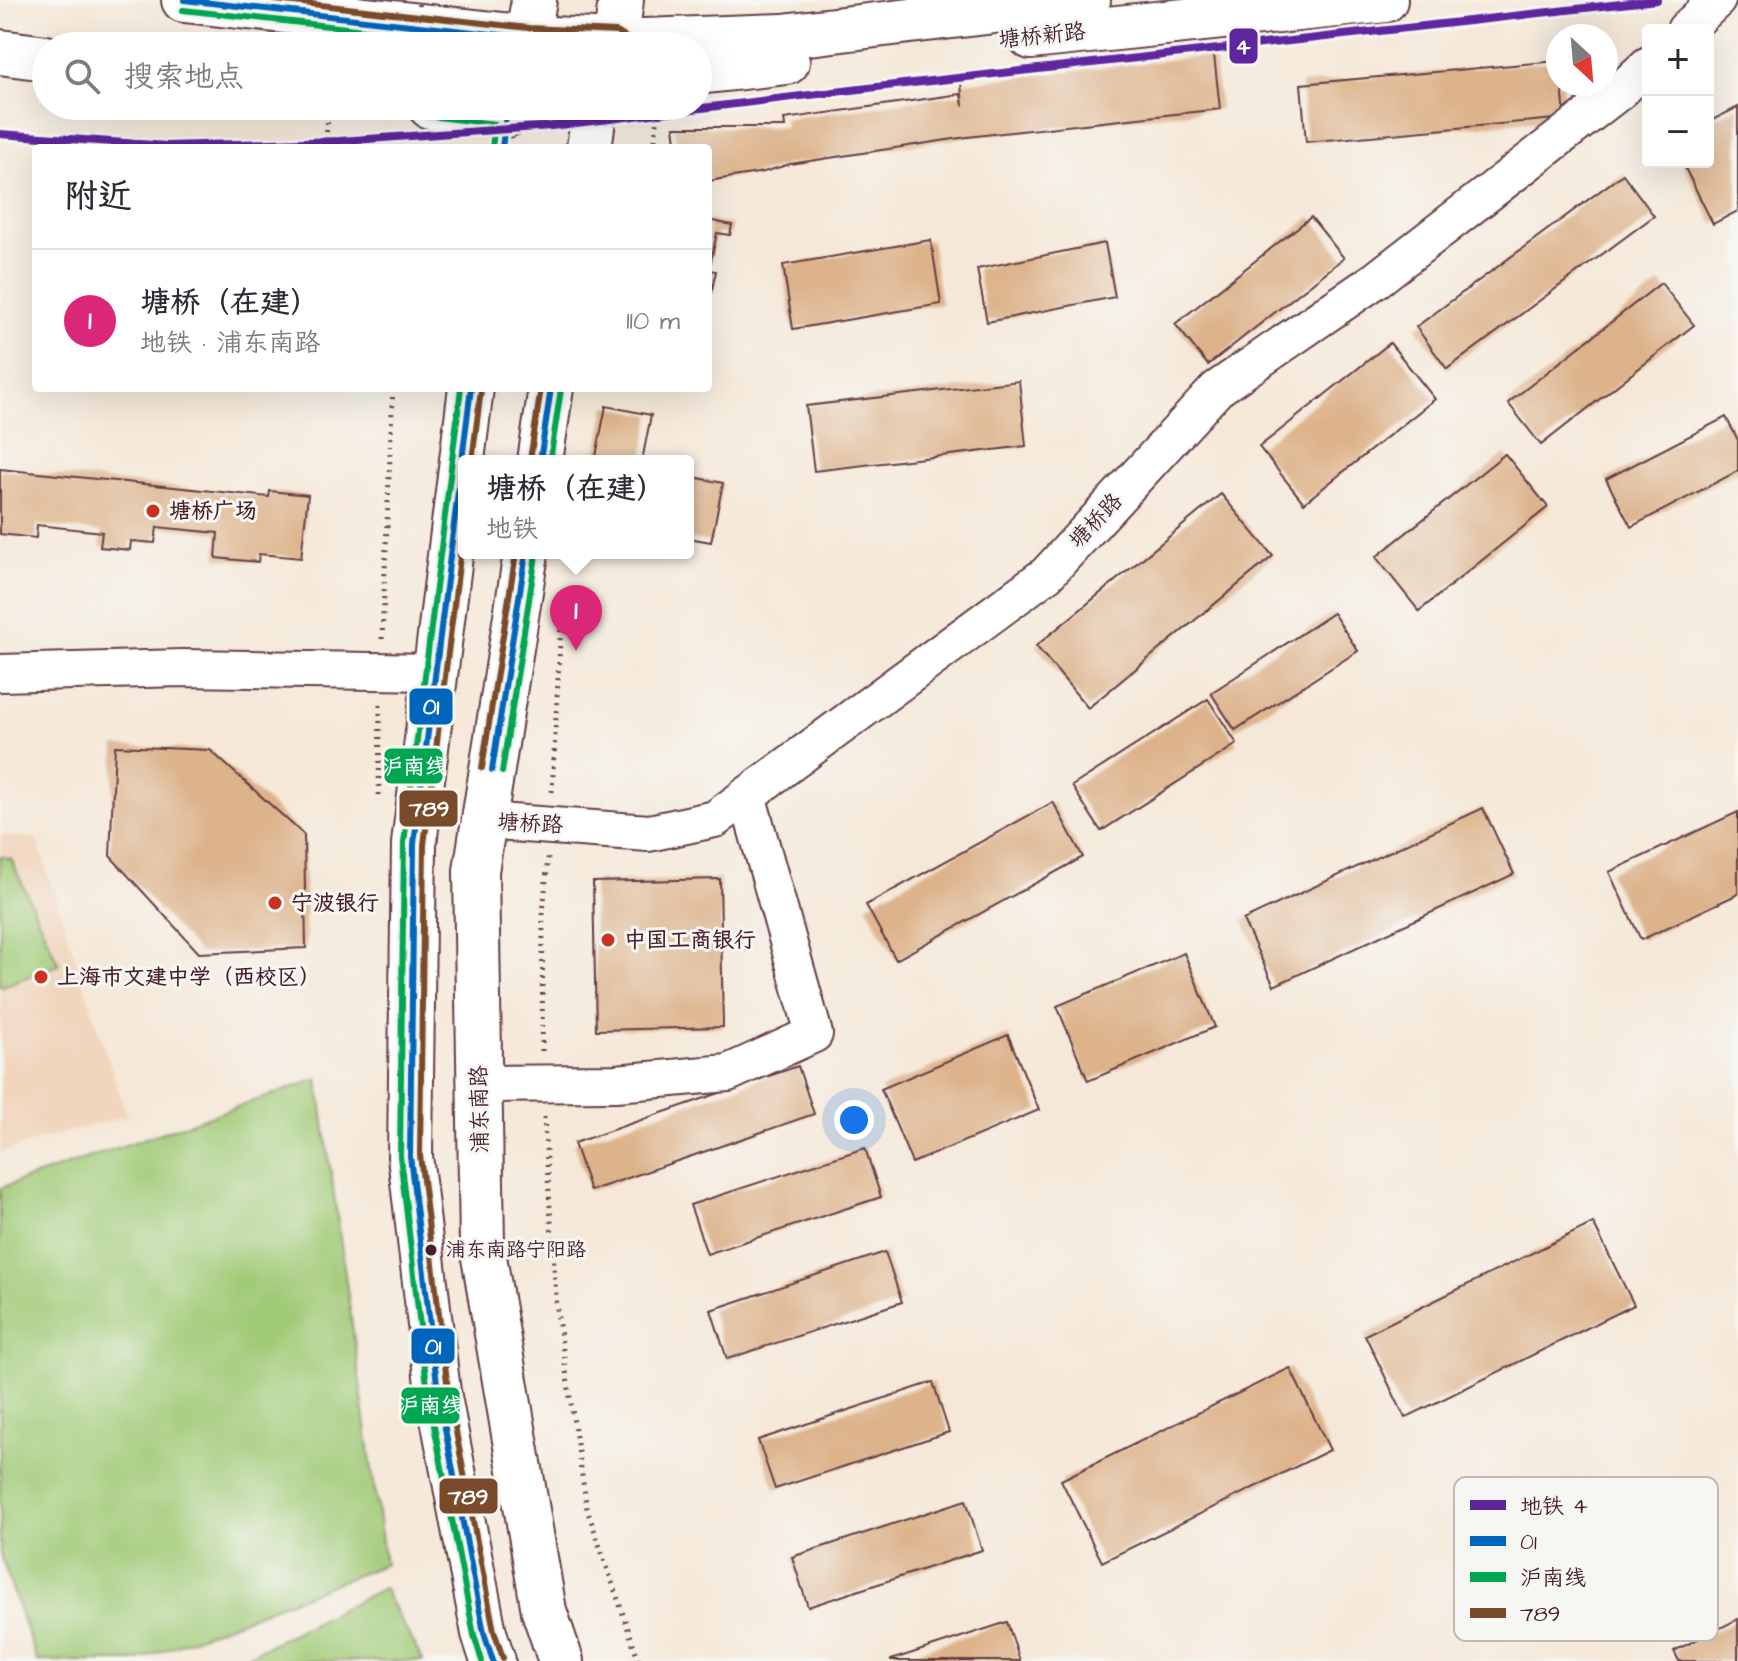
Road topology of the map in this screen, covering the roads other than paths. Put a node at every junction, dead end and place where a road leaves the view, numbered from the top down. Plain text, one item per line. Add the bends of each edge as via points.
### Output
1 (184, 0) edge
2 (1088, 0) edge
3 (1385, 0) edge
4 (1717, 0) edge
5 (1691, 24) edge
6 (529, 28) edge
7 (617, 29) edge
8 (688, 32) edge
9 (712, 33) edge
10 (0, 52) edge
11 (32, 56) edge
12 (712, 71) edge
13 (1642, 71) edge
14 (593, 120) edge
15 (590, 144) edge
16 (471, 392) edge
17 (550, 392) edge
18 (463, 455) edge
19 (541, 455) edge
20 (458, 493) edge
21 (525, 559) edge
22 (436, 672) junction
23 (0, 673) edge
24 (747, 795) junction
25 (484, 821) junction
26 (479, 1084) junction
27 (493, 1661) edge
28 (561, 1661) edge

1 - 6 main road, 塘桥新路
2 - 9 main road, 塘桥新路 via 783,36
3 - 12 main road, 塘桥新路
4 - 5 street
6 - 7 main road, 塘桥新路
7 - 8 main road, 塘桥新路
10 - 11 main road
13 - 24 street, 塘桥路 via 1376,280 1217,389 1047,574
14 - 15 main road
16 - 18 main road
17 - 19 main road
20 - 22 main road
21 - 25 main road, 浦东南路
22 - 23 street via 182,668
22 - 27 main road via 414,844 410,1156 438,1392
24 - 25 street, 塘桥路 via 715,819 649,833
24 - 26 street via 814,1034 728,1073 616,1083
25 - 26 main road, 浦东南路 via 476,871
26 - 28 main road, 浦东南路 via 482,1245 544,1611

